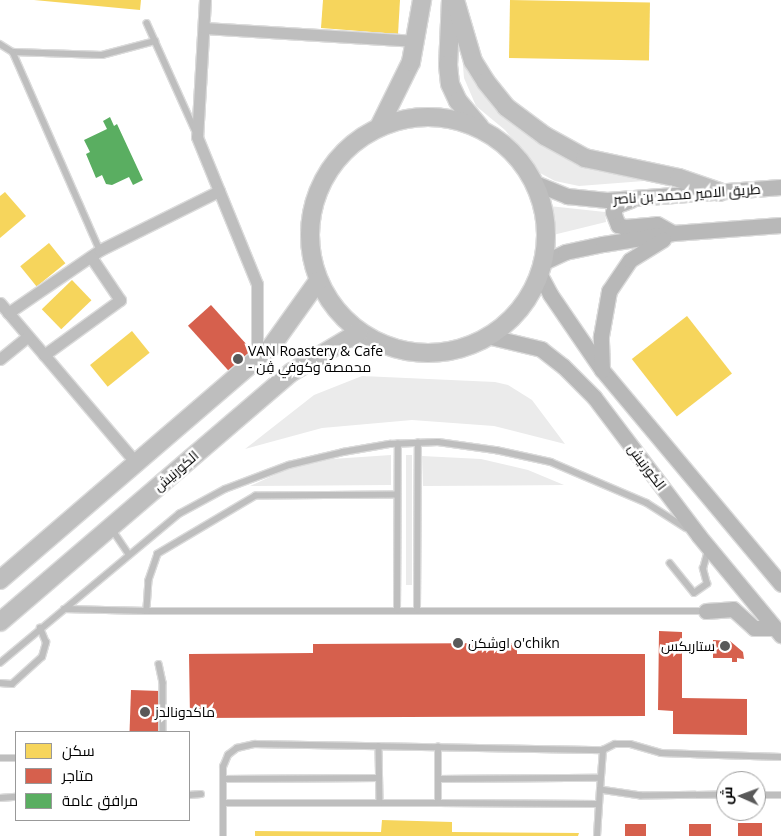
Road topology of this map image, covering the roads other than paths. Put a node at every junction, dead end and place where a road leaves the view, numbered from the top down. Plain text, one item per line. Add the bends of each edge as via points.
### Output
1 (206, 0) edge
2 (422, 0) edge
3 (452, 3) edge
4 (147, 23) dead end
5 (204, 28) junction
6 (155, 41) junction
7 (417, 41) junction
8 (0, 44) edge
9 (13, 52) junction
10 (380, 125) junction
11 (480, 127) junction
12 (197, 137) junction
13 (535, 183) junction
14 (781, 188) edge
15 (219, 191) junction
16 (720, 192) junction
17 (632, 200) junction
18 (781, 224) edge
19 (674, 234) junction
20 (95, 253) junction
21 (542, 267) junction
22 (318, 281) junction
23 (0, 303) edge
24 (8, 313) junction
25 (359, 332) junction
26 (28, 336) junction
27 (488, 336) junction
28 (44, 355) junction
29 (0, 359) edge
30 (257, 360) junction
31 (602, 370) junction
32 (418, 443) junction
33 (398, 444) junction
34 (136, 463) junction
35 (397, 495) junction
36 (110, 527) junction
37 (699, 536) junction
38 (709, 548) junction
39 (128, 553) junction
40 (670, 563) dead end
41 (0, 580) edge
42 (781, 584) edge
43 (64, 609) junction
44 (397, 610) junction
45 (417, 610) junction
46 (147, 611) junction
47 (706, 611) joint
48 (0, 622) edge
49 (40, 628) junction
50 (778, 632) edge
51 (0, 663) edge
52 (159, 664) dead end
53 (0, 683) edge
54 (163, 731) edge
55 (379, 746) junction
56 (438, 747) junction
57 (603, 750) junction
58 (781, 757) edge
59 (0, 758) edge
60 (15, 758) edge
61 (379, 778) junction
62 (599, 778) junction
63 (223, 779) junction
64 (438, 779) junction
65 (600, 790) junction
66 (201, 794) dead end
67 (190, 795) edge
68 (716, 795) edge
69 (766, 795) edge
70 (781, 795) edge
71 (15, 797) edge
72 (0, 798) edge
73 (380, 803) junction
74 (438, 803) junction
75 (223, 804) junction
76 (598, 804) junction
77 (223, 836) edge
78 (596, 836) edge

1 - 5 street
2 - 3 main road via 430,23 436,26 443,24
2 - 7 main road
3 - 11 main road via 450,84 458,101
3 - 16 main road via 473,61 486,82 506,107 545,136 585,158 679,178
4 - 6 lane
5 - 7 street
5 - 12 street
6 - 9 lane via 102,55
6 - 12 lane
7 - 10 main road via 408,68
8 - 9 lane
9 - 20 lane
10 - 11 main road via 413,116 439,116
10 - 22 main road via 349,145 326,174 312,208 310,245
11 - 13 main road via 512,150
12 - 15 street
13 - 17 main road, طريق الامير محمد بن ناصر via 567,196
13 - 21 main road via 544,208 547,235
14 - 16 main road, طريق الامير محمد بن ناصر
15 - 20 street
15 - 30 street via 257,284
16 - 17 main road, طريق الامير محمد بن ناصر
17 - 19 main road via 617,205 613,212 618,225 625,228 658,224
18 - 19 main road
19 - 21 main road via 565,252
19 - 31 main road via 630,260 612,285 601,336
20 - 24 street
20 - 28 street via 120,300
21 - 27 main road via 533,291 514,316
21 - 31 main road, الكورنيش via 550,294
22 - 25 main road via 335,309
22 - 30 main road via 271,347
23 - 24 street
24 - 26 street
25 - 27 main road via 383,345 410,353 438,354 465,348
25 - 36 main road, الكورنيش via 292,372
26 - 28 street
26 - 29 street
27 - 37 main road, الكورنيش via 541,349 564,366 594,397
28 - 34 street
30 - 34 main road
31 - 42 main road, الكورنيش
32 - 33 lane
32 - 37 lane via 496,450 551,462 647,503
32 - 45 lane
33 - 35 lane
33 - 39 lane via 289,464 224,489 179,514
34 - 41 main road
35 - 44 lane
35 - 46 lane via 256,496 158,554 149,580
36 - 39 lane
36 - 48 main road, الكورنيش
37 - 38 main road, الكورنيش
38 - 40 lane via 703,569 707,584 694,593
38 - 50 main road, الكورنيش
39 - 43 lane
43 - 46 lane
43 - 49 lane
44 - 45 lane
44 - 46 lane
45 - 47 lane
47 - 50 main road via 733,609 754,628
49 - 51 lane
49 - 53 lane via 46,643 42,657 12,684
52 - 54 lane via 163,683
55 - 56 lane
55 - 61 lane
55 - 63 lane via 255,744 228,755
56 - 57 lane
56 - 64 lane
57 - 58 lane via 615,744 630,744 661,753
57 - 62 lane
59 - 60 lane
61 - 63 lane
61 - 73 lane
62 - 64 lane
62 - 65 lane
63 - 75 lane
64 - 74 lane
65 - 68 lane via 641,796
65 - 76 lane
66 - 67 lane
69 - 70 lane
71 - 72 lane
73 - 74 lane
73 - 75 lane
74 - 76 lane
75 - 77 lane
76 - 78 lane

